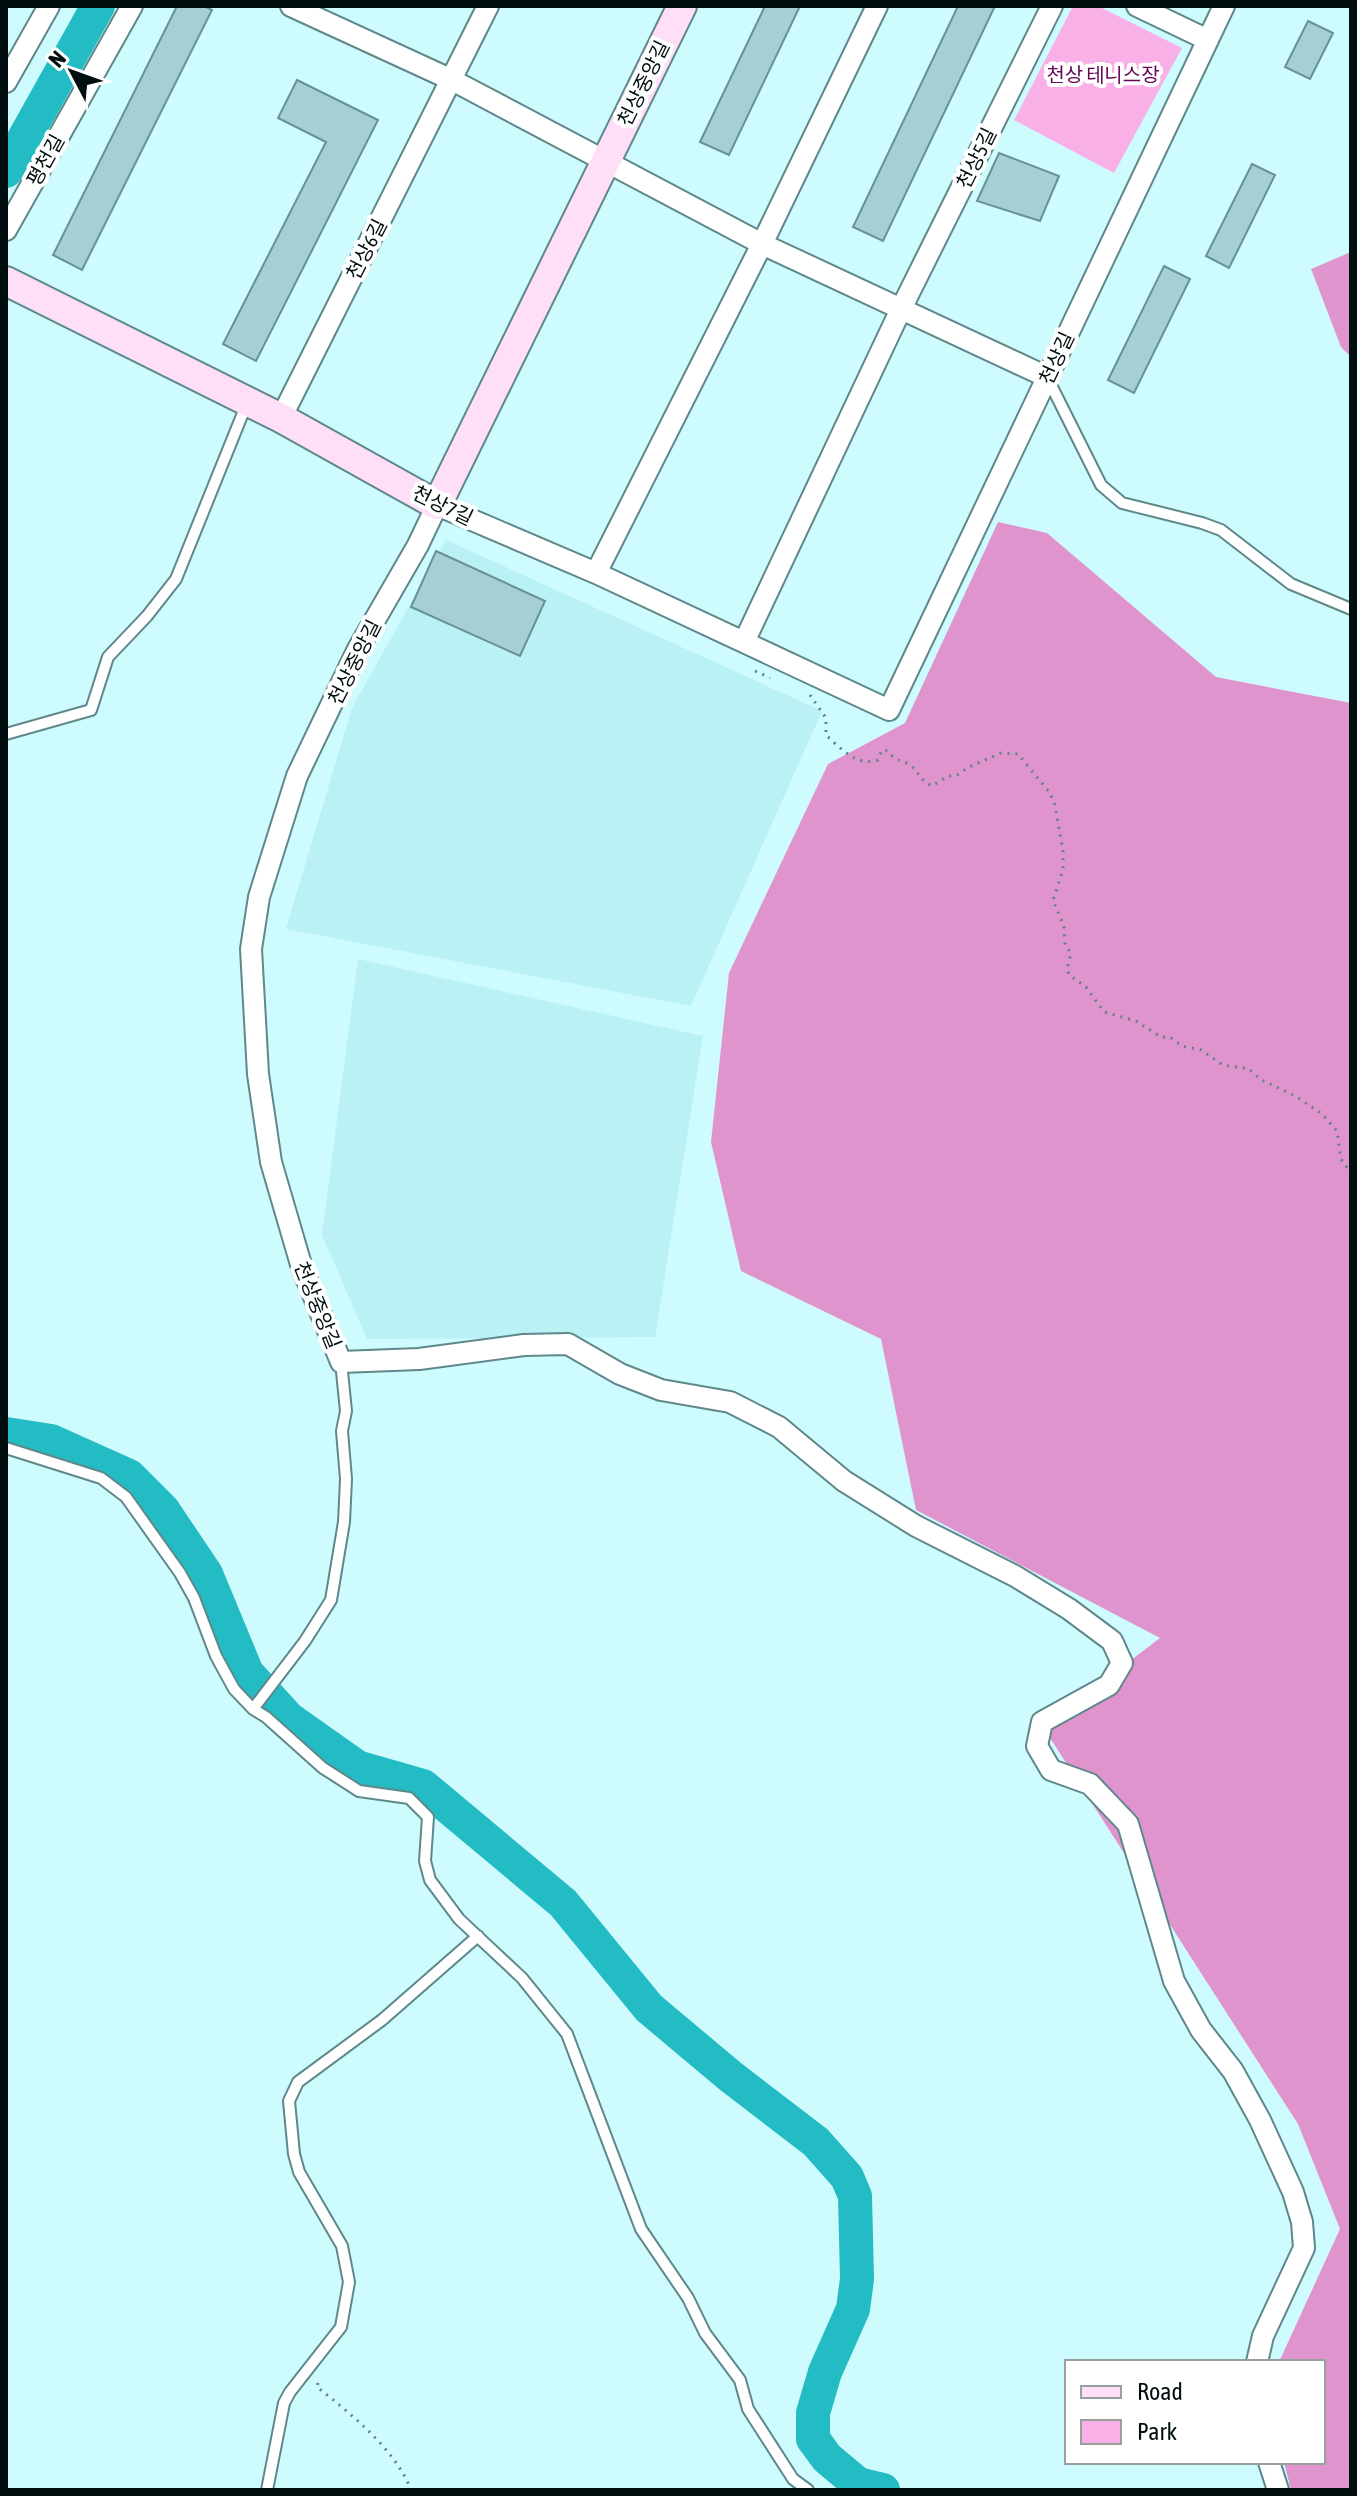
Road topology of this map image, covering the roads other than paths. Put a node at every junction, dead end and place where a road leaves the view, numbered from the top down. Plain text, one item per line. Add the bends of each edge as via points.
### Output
1 (49, 6) edge
2 (132, 6) edge
3 (488, 6) edge
4 (682, 6) edge
5 (877, 6) edge
6 (1052, 6) edge
7 (1137, 6) edge
8 (1224, 6) edge
9 (301, 8) edge
10 (1208, 40) junction
11 (452, 80) junction
12 (6, 82) edge
13 (605, 160) junction
14 (6, 230) edge
15 (762, 244) junction
16 (6, 281) edge
17 (901, 309) junction
18 (1047, 377) junction
19 (248, 402) junction
20 (281, 418) junction
21 (437, 505) junction
22 (596, 573) junction
23 (1351, 609) edge
24 (744, 642) junction
25 (889, 710) joint
26 (6, 734) edge
27 (341, 1362) junction
28 (6, 1448) edge
29 (256, 1705) junction
30 (478, 1936) junction
31 (1257, 2360) edge
32 (1270, 2464) edge
33 (267, 2490) edge
34 (808, 2490) edge
35 (1278, 2490) edge

1 - 12 street
2 - 14 street, 평천길
3 - 11 street
4 - 13 street, 천상중앙길
5 - 15 street
6 - 17 street, 천상5길
7 - 10 street
8 - 10 street, 천상길
9 - 11 street
10 - 18 street, 천상길
11 - 13 street
11 - 20 street, 천상6길
13 - 15 street
13 - 21 street, 천상중앙길
15 - 17 street
15 - 22 street
16 - 19 street, 천상7길
17 - 18 street
17 - 24 street
18 - 23 lane via 1101,485 1122,503 1221,530 1291,584
18 - 25 street, 천상길
19 - 20 street, 천상7길
19 - 26 lane via 176,579 108,657 91,710
20 - 21 street, 천상7길
21 - 22 street, 천상7길
21 - 27 street, 천상중앙길 via 358,649 297,776 259,897 251,949 258,1074 271,1162 302,1268
22 - 24 street, 천상7길
24 - 25 street, 천상7길
27 - 29 lane via 346,1479 331,1600
27 - 31 street via 568,1344 661,1390 730,1402 779,1427 844,1481 916,1526 1015,1576 1112,1641 1122,1663 1109,1685 1042,1722 1037,1746 1051,1770 1090,1784 1128,1824 1174,1981 1201,2030 1233,2071 1293,2192 1304,2248 1263,2336
28 - 29 lane via 101,1478 126,1497 180,1573 234,1689
29 - 30 lane via 323,1768 359,1791 409,1798 428,1817 425,1861 430,1880
30 - 33 lane via 382,2020 298,2082 289,2101 299,2172 342,2246 349,2282 341,2327 284,2403
30 - 34 lane via 522,1978 567,2034 641,2229 740,2380 748,2409 793,2479
32 - 35 street

